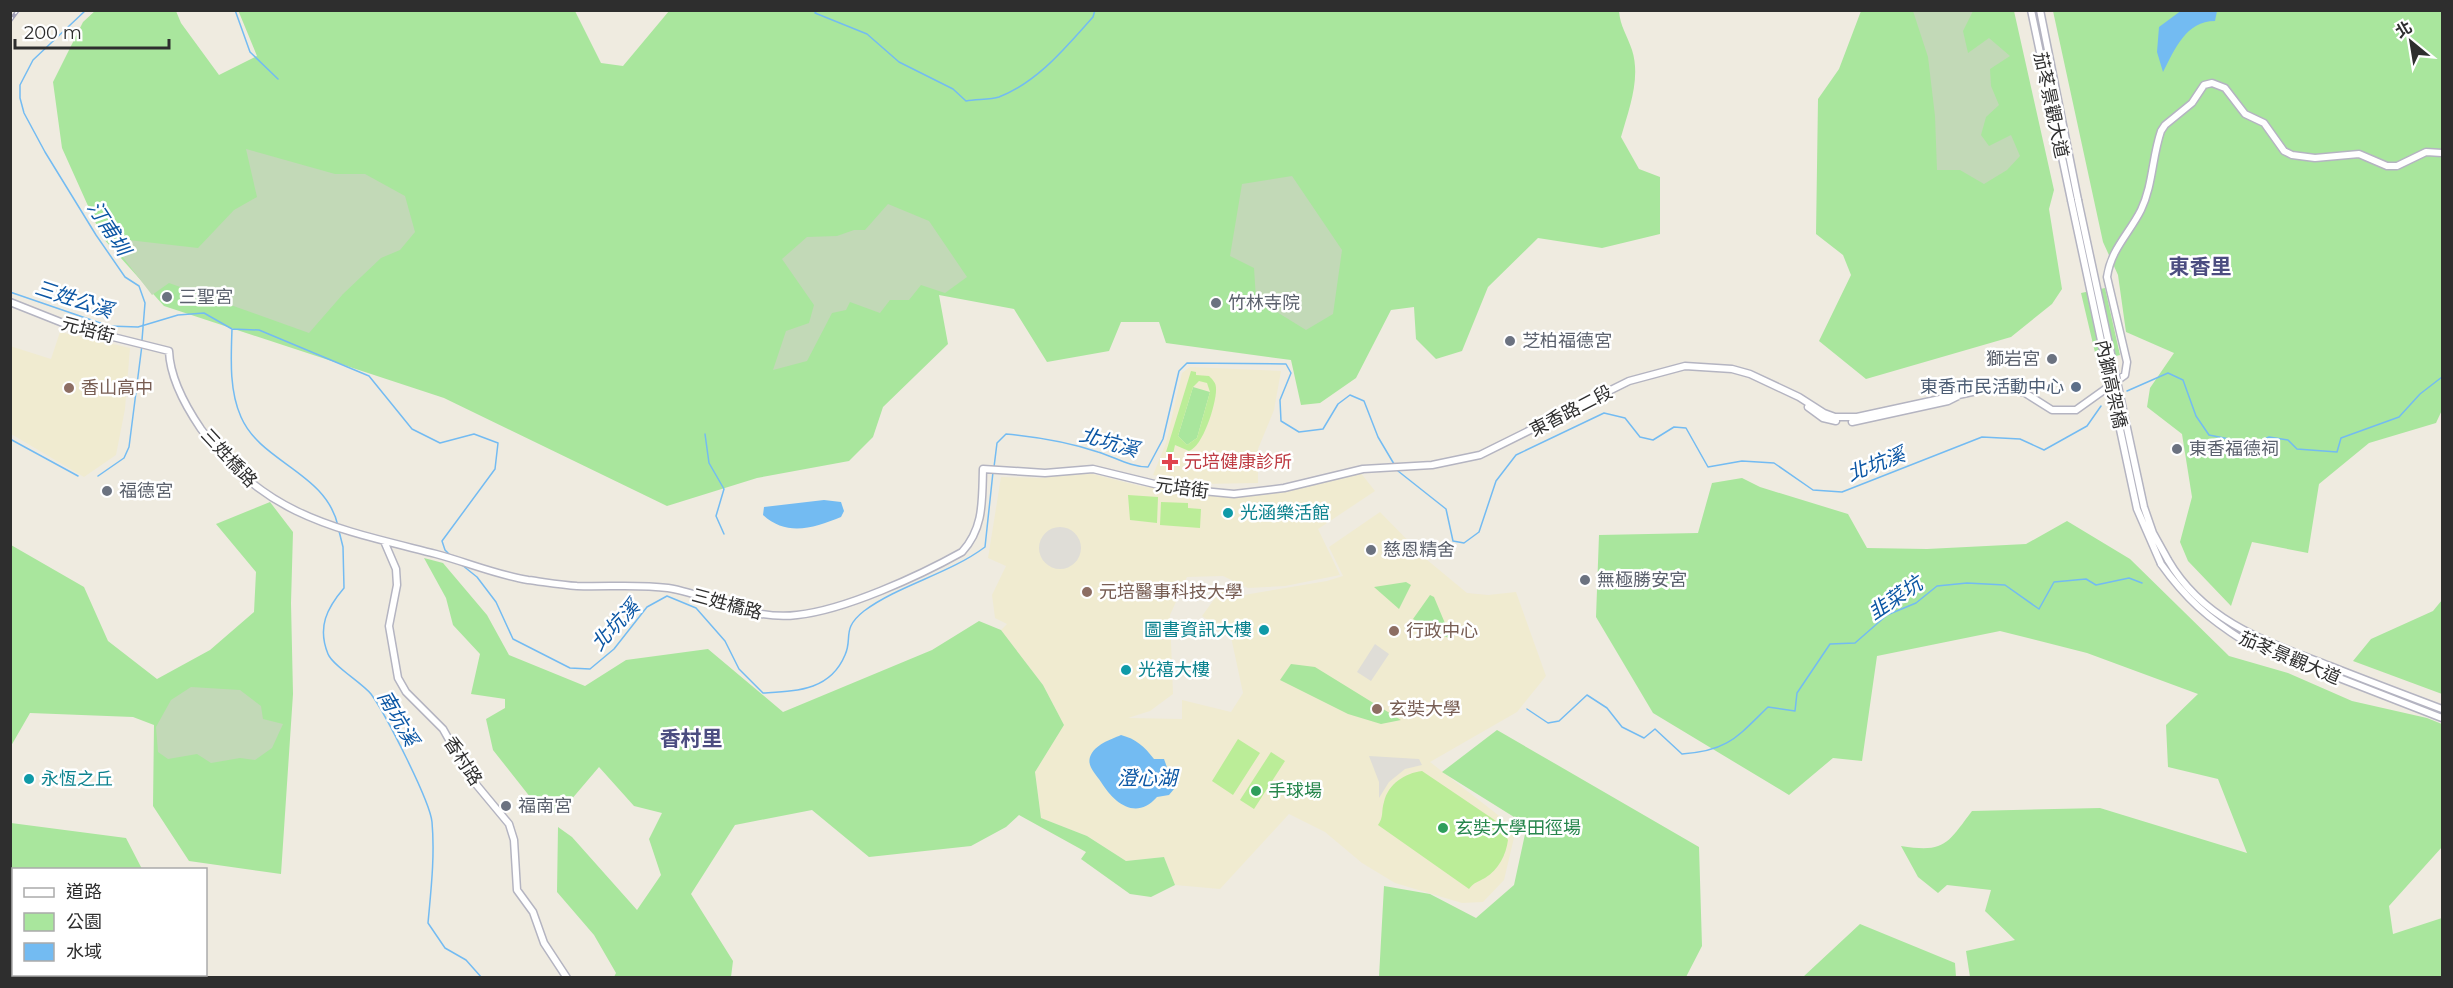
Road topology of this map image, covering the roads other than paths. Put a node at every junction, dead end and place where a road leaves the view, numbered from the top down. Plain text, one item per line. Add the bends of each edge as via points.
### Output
1 (2031, 10) edge
2 (2040, 10) edge
3 (2442, 153) edge
4 (2071, 200) joint
5 (2078, 200) joint
6 (10, 302) edge
7 (169, 351) joint
8 (986, 469) joint
9 (1363, 469) joint
10 (384, 541) junction
11 (2168, 560) joint
12 (2161, 564) joint
13 (2442, 709) edge
14 (2442, 718) edge
15 (567, 978) edge

1 - 4 street, 茄苳景觀大道
2 - 5 street, 茄苳景觀大道
3 - 9 street, 東香路二段 via 2426,152 2397,166 2387,166 2360,154 2315,158 2292,155 2284,151 2264,123 2245,114 2224,88 2212,83 2204,85 2192,102 2164,125 2150,186 2109,263 2107,277 2127,362 2125,375 2076,410 2048,408 2014,388 2000,386 1847,418 1824,413 1764,379 1732,369 1685,366 1640,376 1480,455 1432,465
4 - 12 street, 內獅高架橋, bridge via 2137,509
5 - 11 street, 內獅高架橋, bridge via 2144,507
6 - 7 street, 元培街 via 65,324
7 - 10 street, 三姓橋路 via 169,362 193,418 228,462 263,493 332,528
8 - 9 street, 元培街 via 1045,473 1093,469 1160,486 1234,494
8 - 10 street, 三姓橋路 via 979,526 962,552 818,612 773,616 669,589 576,586 524,579
10 - 15 street, 香村路 via 396,569 389,626 398,678 406,692 443,729 470,777 509,824 514,840 517,890 529,905 544,943
11 - 13 street, 茄苳景觀大道 via 2196,597 2242,631
12 - 14 street, 茄苳景觀大道 via 2181,593 2214,622 2244,641

